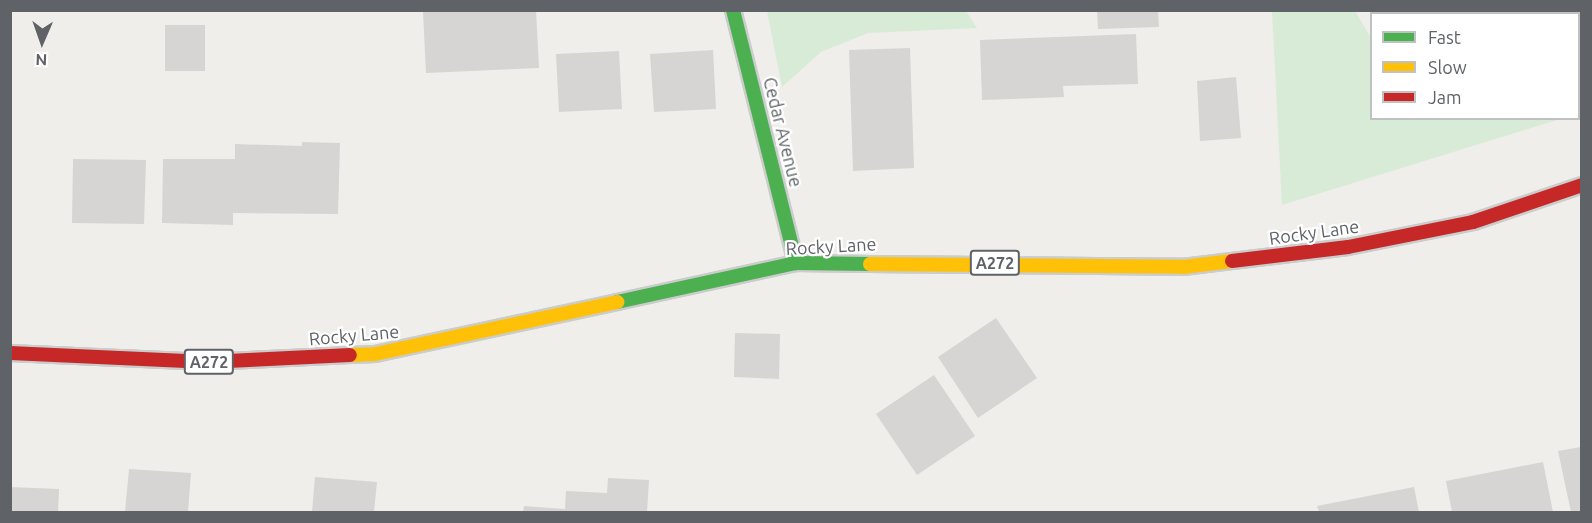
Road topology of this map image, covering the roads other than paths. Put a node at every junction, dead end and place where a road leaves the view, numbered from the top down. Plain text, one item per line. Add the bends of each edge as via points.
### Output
1 (733, 10) edge
2 (1581, 185) edge
3 (796, 263) junction
4 (10, 353) edge

1 - 3 main road, Cedar Avenue
2 - 3 main road, Rocky Lane / A272 via 1473,222 1348,247 1183,267
3 - 4 main road, Rocky Lane / A272 via 375,354 208,362

